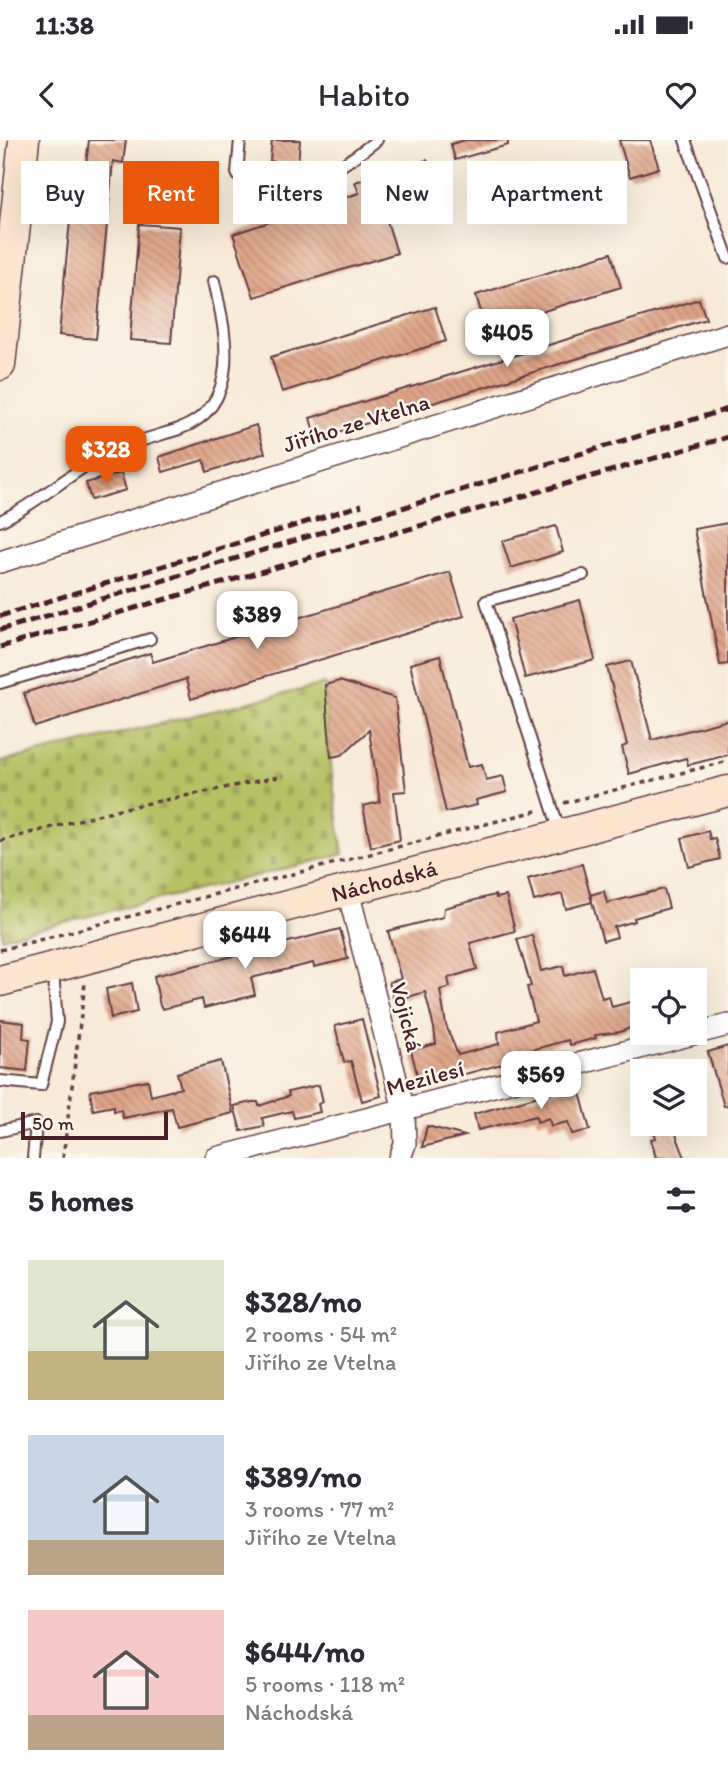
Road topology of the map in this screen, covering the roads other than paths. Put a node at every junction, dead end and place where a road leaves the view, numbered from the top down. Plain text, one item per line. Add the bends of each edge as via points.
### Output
1 (24, 140) edge
2 (240, 140) edge
3 (377, 140) edge
4 (685, 140) edge
5 (728, 258) edge
6 (214, 281) dead end
7 (728, 334) edge
8 (0, 365) edge
9 (0, 520) edge
10 (0, 562) edge
11 (583, 575) dead end
12 (150, 639) dead end
13 (0, 683) edge
14 (728, 792) edge
15 (561, 835) junction
16 (348, 891) junction
17 (52, 968) junction
18 (0, 981) edge
19 (728, 1025) edge
20 (0, 1081) edge
21 (404, 1111) junction
22 (0, 1131) edge
23 (33, 1158) edge
24 (216, 1158) edge
25 (400, 1158) edge

1 - 8 main road
2 - 3 lane via 237,173 246,189 267,197 284,196 347,163
4 - 5 lane
6 - 9 lane via 224,322 227,368 215,401 199,419 99,458
7 - 10 street, Jiřího ze Vtelna
11 - 15 lane via 486,601
12 - 13 lane
14 - 15 main road, Náchodská
15 - 16 main road, Náchodská
16 - 17 main road, Náchodská
16 - 21 street, Vojická
17 - 18 main road, Náchodská
17 - 20 lane via 57,1022 41,1085
19 - 21 street, Mezilesí
21 - 24 street, Mezilesí
21 - 25 street, Vojická via 405,1144
22 - 23 lane via 36,1123

